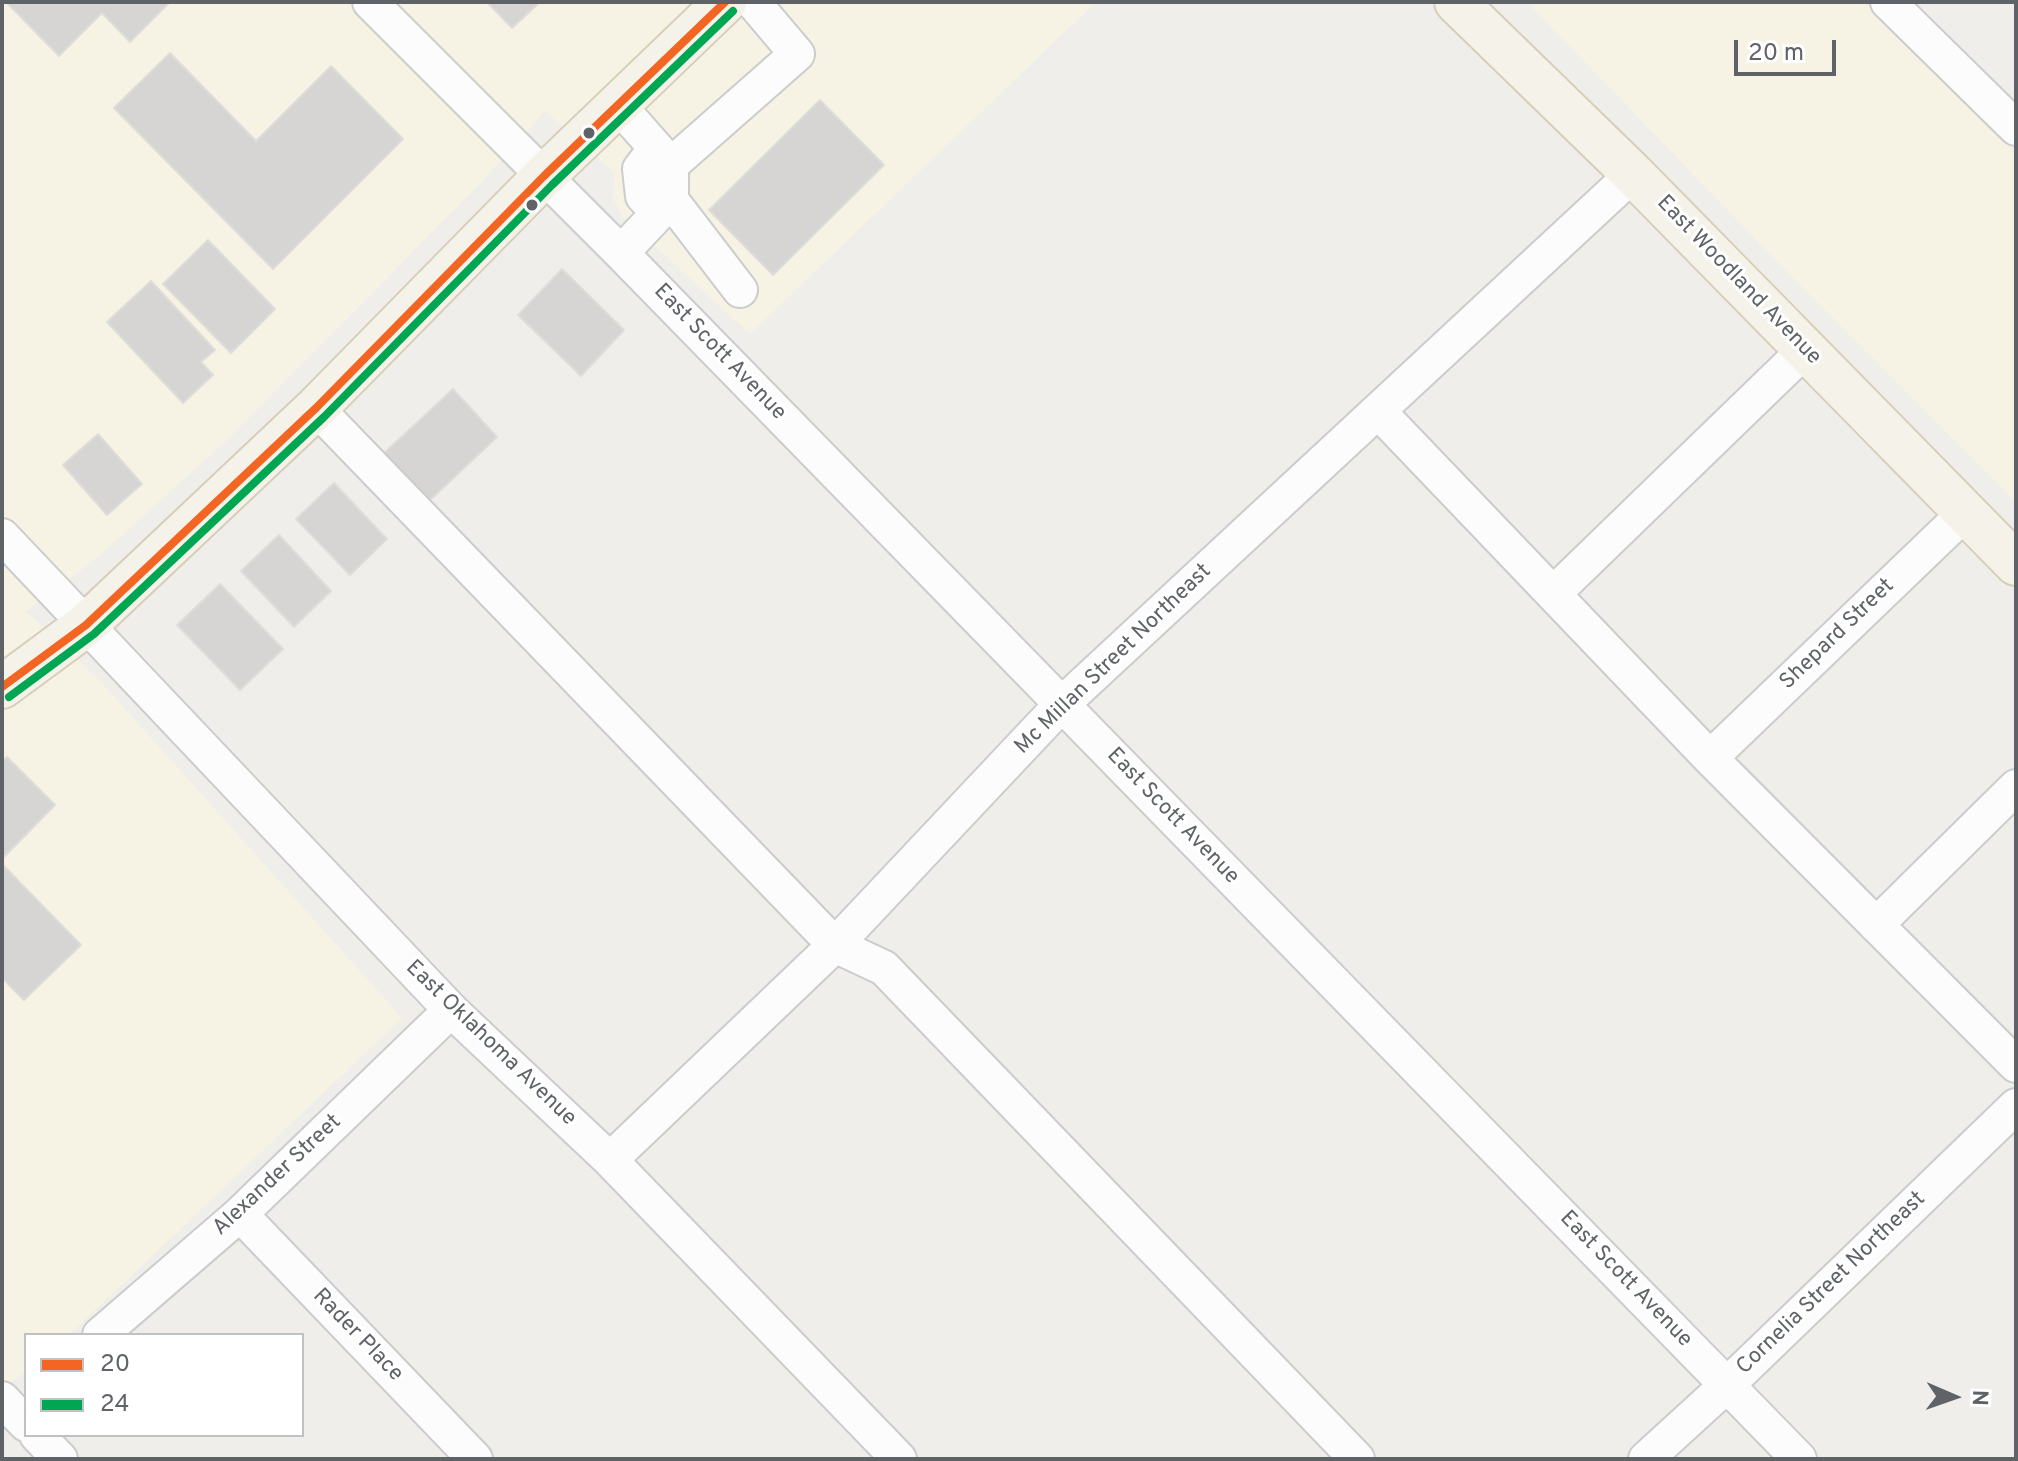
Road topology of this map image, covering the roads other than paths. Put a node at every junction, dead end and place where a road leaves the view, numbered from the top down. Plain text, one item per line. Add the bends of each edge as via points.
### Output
1 (370, 2) edge
2 (725, 2) edge
3 (753, 2) edge
4 (1456, 2) edge
5 (1888, 2) edge
6 (618, 105) junction
7 (2016, 128) edge
8 (663, 157) junction
9 (1633, 174) junction
10 (544, 176) junction
11 (665, 207) junction
12 (621, 253) junction
13 (740, 290) dead end
14 (1805, 350) junction
15 (316, 408) junction
16 (1378, 411) junction
17 (1965, 513) junction
18 (2, 536) edge
19 (2016, 564) edge
20 (1553, 594) junction
21 (86, 625) junction
22 (2, 687) edge
23 (1062, 704) junction
24 (1710, 758) junction
25 (2016, 787) edge
26 (1876, 925) junction
27 (835, 945) junction
28 (451, 1010) junction
29 (2016, 1065) edge
30 (2016, 1106) edge
31 (610, 1160) junction
32 (240, 1214) junction
33 (102, 1333) edge
34 (1727, 1385) junction
35 (39, 1437) edge
36 (60, 1459) edge
37 (475, 1459) edge
38 (899, 1459) edge
39 (1357, 1459) edge
40 (1646, 1459) edge
41 (1799, 1459) edge

1 - 10 street, East Scott Avenue
2 - 6 main road
3 - 8 street via 797,54
4 - 9 main road, East Woodland Avenue
5 - 7 street
6 - 8 street
6 - 10 main road
8 - 11 street
9 - 14 main road, East Woodland Avenue
9 - 16 street, Mc Millan Street Northeast
10 - 12 street, East Scott Avenue
10 - 15 main road
11 - 12 street
11 - 13 street
12 - 23 street, East Scott Avenue
14 - 17 main road, East Woodland Avenue
14 - 20 street
15 - 21 main road
15 - 27 street
16 - 20 street
16 - 23 street, Mc Millan Street Northeast
17 - 19 main road, East Woodland Avenue
17 - 24 street, Shepard Street
18 - 21 street, East Oklahoma Avenue
20 - 24 street
21 - 22 main road
21 - 28 street, East Oklahoma Avenue
23 - 27 street, Mc Millan Street Northeast
23 - 34 street, East Scott Avenue
24 - 26 street
25 - 26 street
26 - 29 street
27 - 31 street, Mc Millan Street Northeast
27 - 39 street via 884,968
28 - 31 street, East Oklahoma Avenue
28 - 32 street, Alexander Street
30 - 34 street, Cornelia Street Northeast
31 - 38 street, East Oklahoma Avenue
32 - 33 street, Alexander Street
32 - 37 street, Rader Place
34 - 40 street, Cornelia Street Northeast
34 - 41 street, East Scott Avenue
35 - 36 street

